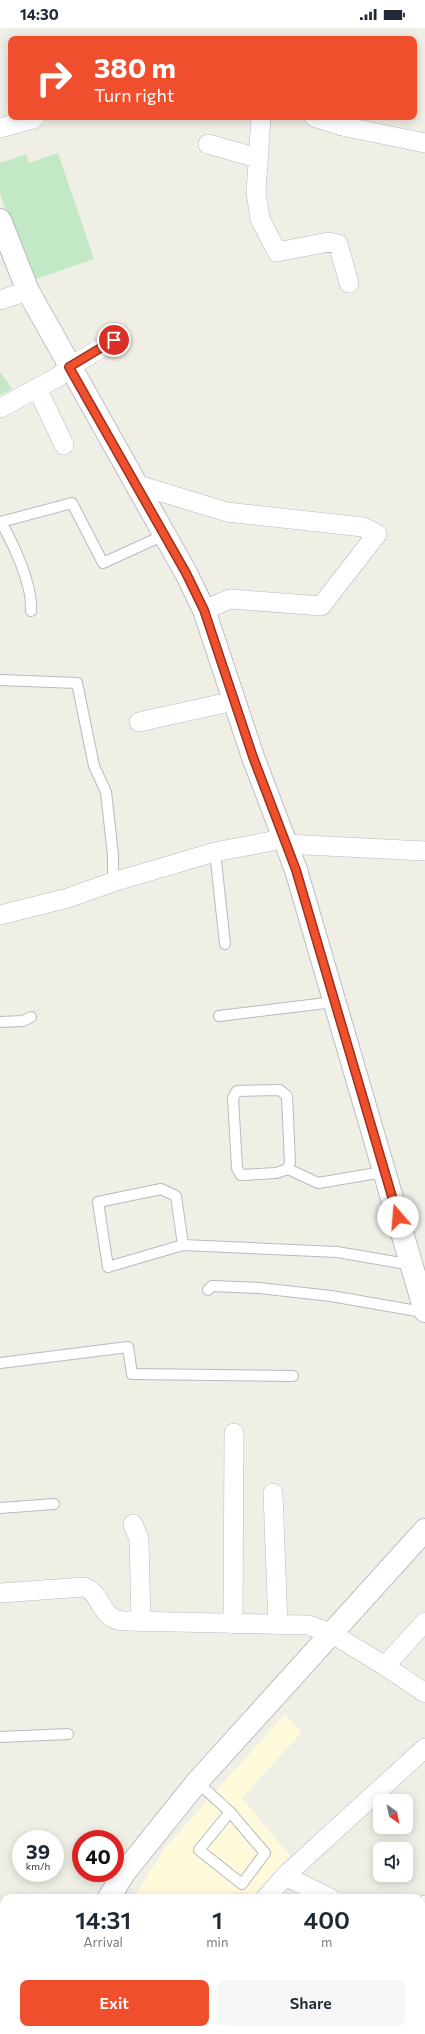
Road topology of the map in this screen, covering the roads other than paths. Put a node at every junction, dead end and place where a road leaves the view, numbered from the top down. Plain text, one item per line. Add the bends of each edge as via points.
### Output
1 (29, 120) edge
2 (261, 120) edge
3 (323, 120) edge
4 (0, 128) edge
5 (425, 143) edge
6 (208, 144) dead end
7 (258, 158) junction
8 (0, 220) edge
9 (349, 283) dead end
10 (28, 291) junction
11 (0, 300) edge
12 (114, 340) dead end
13 (69, 367) junction
14 (37, 388) junction
15 (0, 408) edge
16 (64, 445) dead end
17 (138, 490) junction
18 (164, 535) junction
19 (204, 610) junction
20 (31, 611) dead end
21 (0, 680) edge
22 (234, 701) junction
23 (139, 722) dead end
24 (284, 841) junction
25 (425, 851) edge
26 (216, 852) junction
27 (113, 882) junction
28 (0, 915) edge
29 (225, 944) dead end
30 (334, 1002) junction
31 (220, 1016) dead end
32 (31, 1017) dead end
33 (0, 1022) edge
34 (288, 1170) junction
35 (383, 1172) junction
36 (183, 1245) junction
37 (416, 1269) edge
38 (208, 1290) dead end
39 (425, 1310) edge
40 (0, 1363) edge
41 (293, 1376) dead end
42 (234, 1433) dead end
43 (273, 1493) dead end
44 (54, 1504) dead end
45 (0, 1508) edge
46 (133, 1524) dead end
47 (425, 1530) edge
48 (0, 1593) edge
49 (141, 1622) junction
50 (425, 1622) edge
51 (233, 1624) junction
52 (278, 1625) junction
53 (331, 1633) junction
54 (385, 1666) junction
55 (425, 1693) edge
56 (68, 1734) dead end
57 (0, 1737) edge
58 (425, 1748) edge
59 (197, 1782) junction
60 (230, 1812) junction
61 (287, 1874) junction
62 (111, 1894) edge
63 (270, 1894) edge
64 (322, 1894) edge

1 - 4 street
2 - 7 street
3 - 5 street
6 - 7 street
7 - 9 street via 256,192 260,219 277,252 328,242 338,244
8 - 10 street
10 - 11 street
10 - 13 street
12 - 13 street
13 - 14 street via 58,377
13 - 17 street
14 - 15 street
14 - 16 street
17 - 18 street
17 - 19 street via 145,487 227,512 363,527 376,534 321,606 230,599
18 - 19 street
18 - 20 lane via 103,563 72,503 1,522 12,542 32,599
19 - 22 street
21 - 27 lane via 77,683 94,766 106,792
22 - 23 street
22 - 24 street
24 - 25 street
24 - 26 street
24 - 30 street via 296,870
26 - 27 street
26 - 29 lane
27 - 28 street via 68,898
30 - 31 lane
30 - 35 street
32 - 33 lane via 23,1021
34 - 34 lane via 241,1175 237,1168 233,1098 237,1091 280,1090 287,1096 290,1162
34 - 35 lane via 318,1183
35 - 37 street
36 - 36 lane via 108,1267 98,1202 161,1189 176,1196
36 - 37 lane via 337,1252 401,1263
37 - 39 street
38 - 39 lane via 212,1286 259,1288 330,1296 417,1311
40 - 41 lane via 128,1347 132,1374
42 - 51 street
43 - 52 street
44 - 45 lane
46 - 49 street via 139,1539
47 - 53 street
48 - 49 street via 84,1588 94,1592 109,1615 115,1619
49 - 51 street
50 - 54 street
51 - 52 street
52 - 53 street via 308,1625
53 - 54 street
53 - 59 street
54 - 55 street
56 - 57 lane
58 - 61 street
59 - 60 lane
59 - 62 street via 124,1873
60 - 60 lane via 265,1853 242,1884 199,1850
61 - 63 street
61 - 64 street

